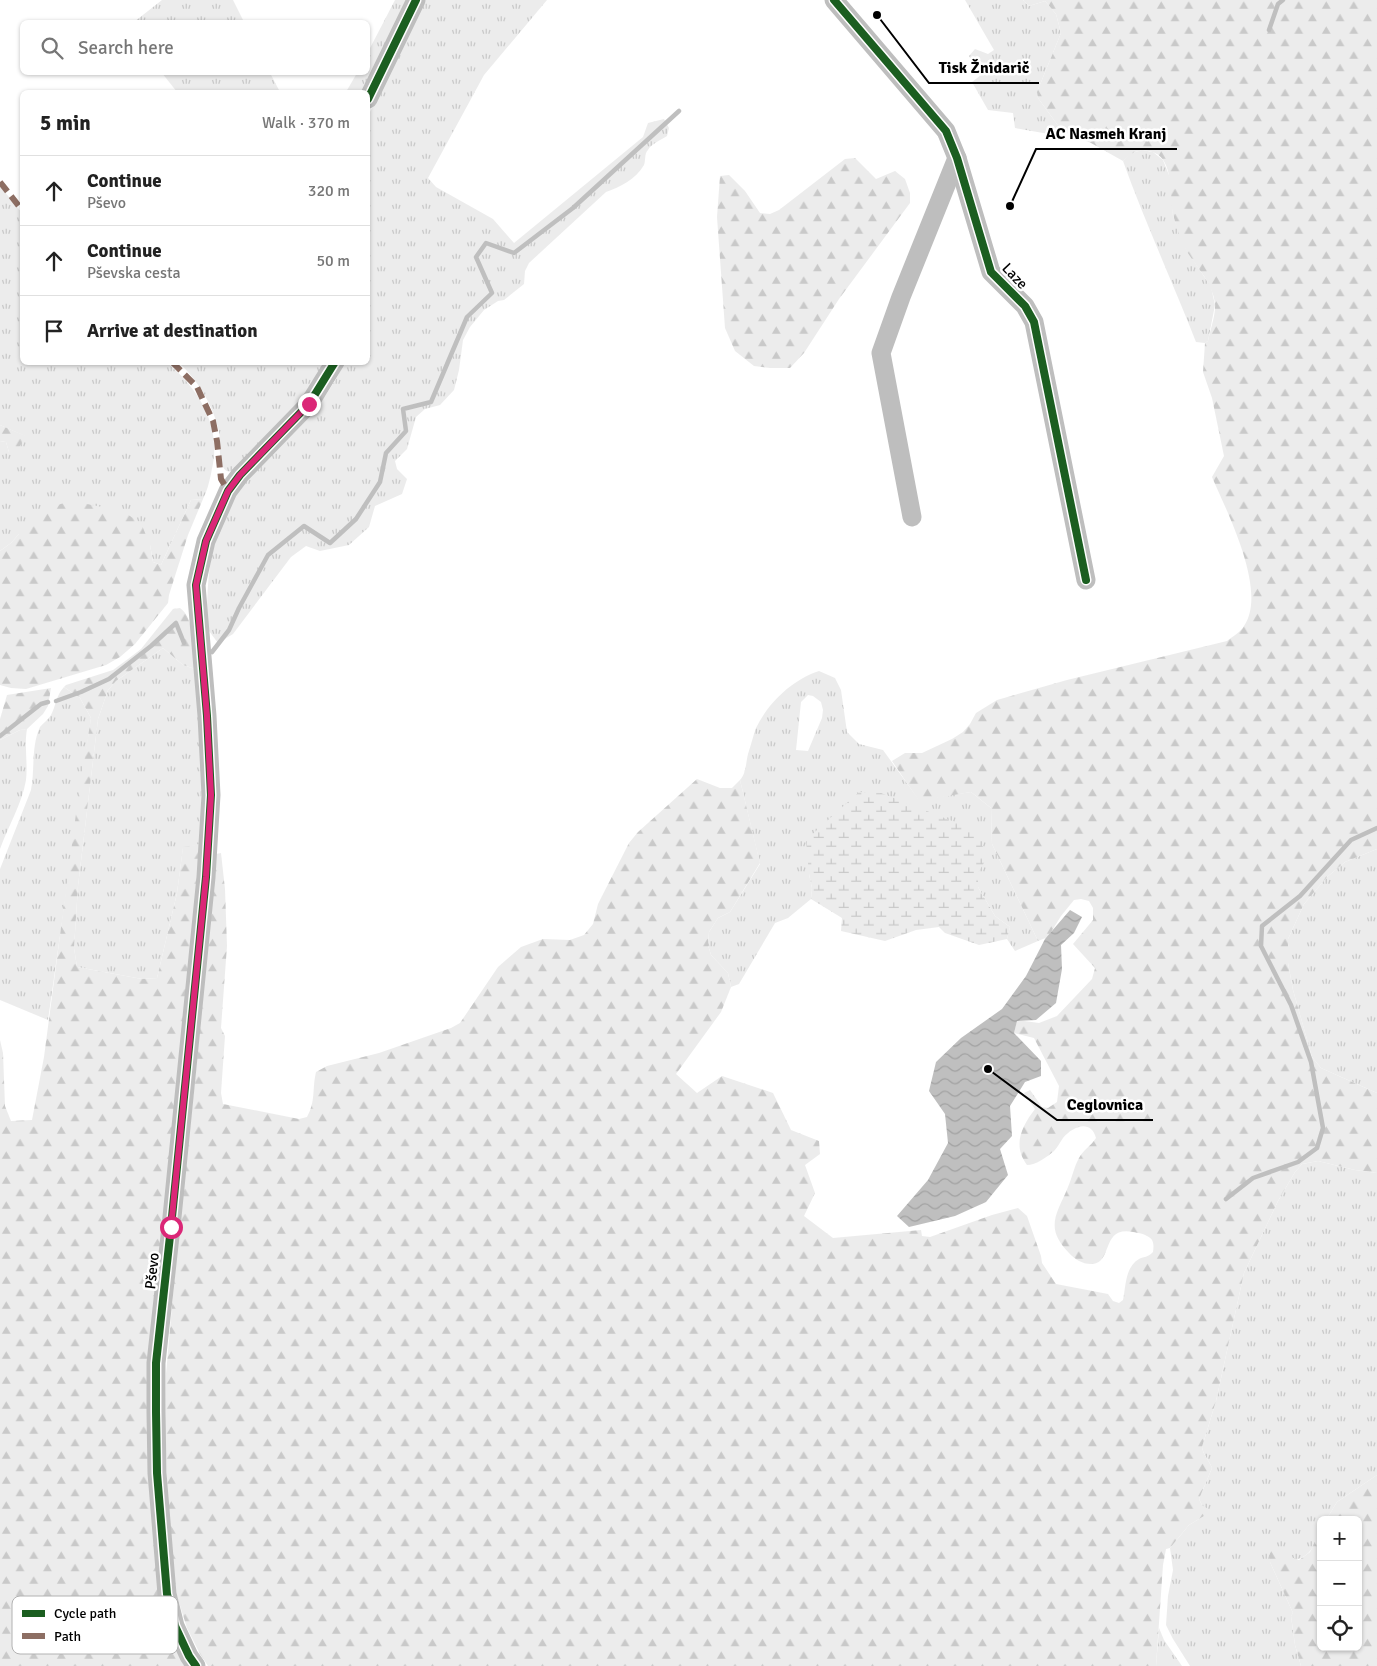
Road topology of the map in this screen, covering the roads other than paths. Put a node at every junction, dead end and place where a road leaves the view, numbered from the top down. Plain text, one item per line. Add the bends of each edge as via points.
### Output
1 (416, 0) edge
2 (834, 0) edge
3 (370, 96) edge
4 (957, 158) junction
5 (333, 365) edge
6 (912, 517) dead end
7 (1086, 580) dead end
8 (168, 1596) edge
9 (178, 1632) edge
10 (196, 1666) edge

1 - 3 street
2 - 4 street, Laze via 946,131
4 - 6 street via 881,354
4 - 7 street, Laze via 991,272 1025,306 1034,322
5 - 8 street, Pševo via 309,404 228,491 206,541 196,585 211,795 206,877 156,1363 157,1473
9 - 10 street, Pševo

